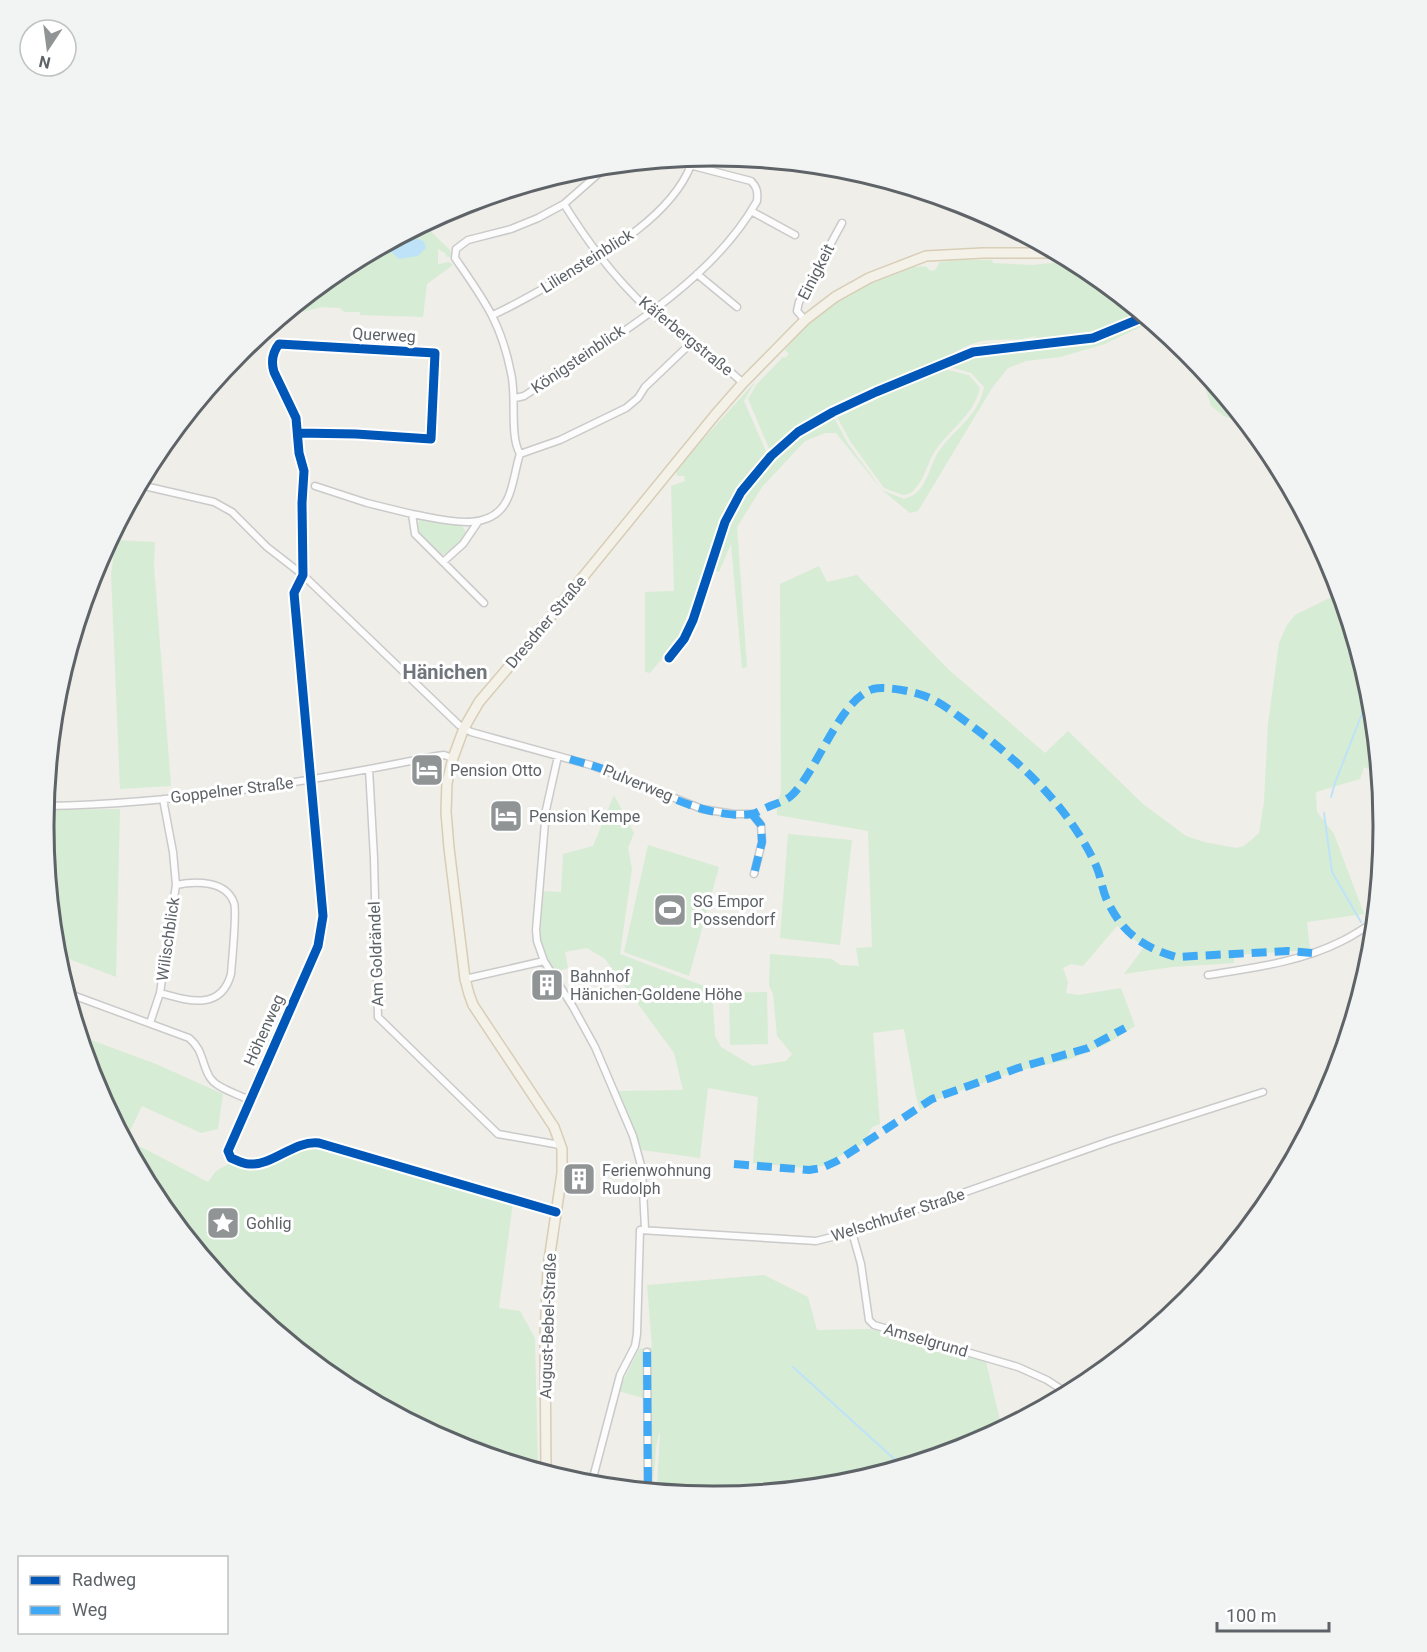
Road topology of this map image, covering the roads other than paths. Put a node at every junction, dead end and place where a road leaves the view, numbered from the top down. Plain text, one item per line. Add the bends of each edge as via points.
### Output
1 (690, 167) edge
2 (698, 167) edge
3 (593, 178) edge
4 (564, 204) junction
5 (751, 211) junction
6 (842, 223) dead end
7 (795, 235) dead end
8 (1039, 253) edge
9 (601, 255) junction
10 (698, 274) junction
11 (737, 307) dead end
12 (650, 312) junction
13 (493, 315) junction
14 (805, 320) junction
15 (690, 344) junction
16 (743, 382) junction
17 (515, 398) junction
18 (298, 433) junction
19 (520, 454) junction
20 (315, 486) dead end
21 (148, 487) edge
22 (412, 514) junction
23 (478, 522) junction
24 (443, 562) junction
25 (303, 575) junction
26 (484, 603) dead end
27 (464, 728) junction
28 (558, 756) junction
29 (453, 758) junction
30 (369, 769) junction
31 (312, 780) junction
32 (163, 799) junction
33 (54, 806) edge
34 (754, 874) dead end
35 (176, 885) junction
36 (1364, 928) edge
37 (544, 961) junction
38 (1208, 975) dead end
39 (465, 979) junction
40 (160, 993) junction
41 (76, 996) edge
42 (150, 1023) junction
43 (1263, 1092) dead end
44 (249, 1100) junction
45 (560, 1145) junction
46 (556, 1212) junction
47 (645, 1230) junction
48 (852, 1232) junction
49 (647, 1352) dead end
50 (1058, 1387) edge
51 (546, 1464) edge
52 (594, 1474) edge
53 (648, 1482) edge

1 - 9 street, Liliensteinblick via 658,212
2 - 5 street via 751,181 758,194
3 - 4 street
4 - 9 street, Käferbergstraße
4 - 13 street via 511,229 468,240 456,249 455,258
5 - 7 street
5 - 10 street, Königsteinblick
6 - 14 street, Einigkeit via 800,302 797,311
8 - 14 main road, Dresdner Straße via 926,256 868,278
9 - 12 street, Käferbergstraße
9 - 13 street, Liliensteinblick
10 - 11 street
10 - 12 street, Königsteinblick
12 - 15 street, Käferbergstraße
12 - 17 street, Königsteinblick via 524,396
13 - 17 street via 504,342
14 - 16 main road, Dresdner Straße
15 - 16 street, Käferbergstraße
15 - 19 street via 626,408 560,440
16 - 27 main road, Dresdner Straße via 479,702
17 - 19 street via 514,435
18 - 18 street, Querweg via 296,418 272,366 273,351 279,344 435,353 431,440
18 - 25 street, Querweg via 304,471
19 - 23 street via 507,500 499,512
20 - 22 street
21 - 25 street via 214,502 232,512
22 - 23 street
22 - 24 street via 415,534
23 - 24 street via 463,544
24 - 26 street
25 - 27 street
25 - 31 street, Höhenweg via 294,593
27 - 28 street, Pulverweg
27 - 29 main road, Dresdner Straße
28 - 34 street, Pulverweg via 617,774 702,809 752,814 761,825
28 - 37 street via 547,802 536,930
29 - 30 street, Goppelner Straße via 436,756
29 - 39 main road, Dresdner Straße via 446,812
30 - 31 street, Goppelner Straße
30 - 45 street, Am Goldrändel via 378,1017 498,1134
31 - 32 street, Goppelner Straße
31 - 44 street, Höhenweg via 322,931
32 - 33 street, Goppelner Straße
32 - 35 street, Wilischblick
35 - 40 street, Wilischblick
35 - 40 street, Wilischblick via 215,885 229,894 235,904 231,974 222,993 213,998 201,1001
36 - 38 street via 1312,953 1266,966
37 - 39 street
37 - 47 street via 595,1047 633,1136 642,1169
39 - 45 main road, Dresdner Straße via 473,1005 554,1127
40 - 42 street, Wilischblick
41 - 42 street
42 - 44 street via 189,1038 199,1049 209,1077
43 - 48 street, Welschhufer Straße
44 - 46 street, Höhenweg via 228,1151 231,1158 247,1164 258,1164 307,1143 319,1143
45 - 46 main road, August-Bebel-Straße via 562,1173
46 - 51 main road, August-Bebel-Straße via 548,1268 545,1337
47 - 48 street, Welschhufer Straße via 816,1241
47 - 52 street via 640,1230 635,1347 620,1375
48 - 50 street, Amselgrund via 874,1325 1018,1368
49 - 53 street

